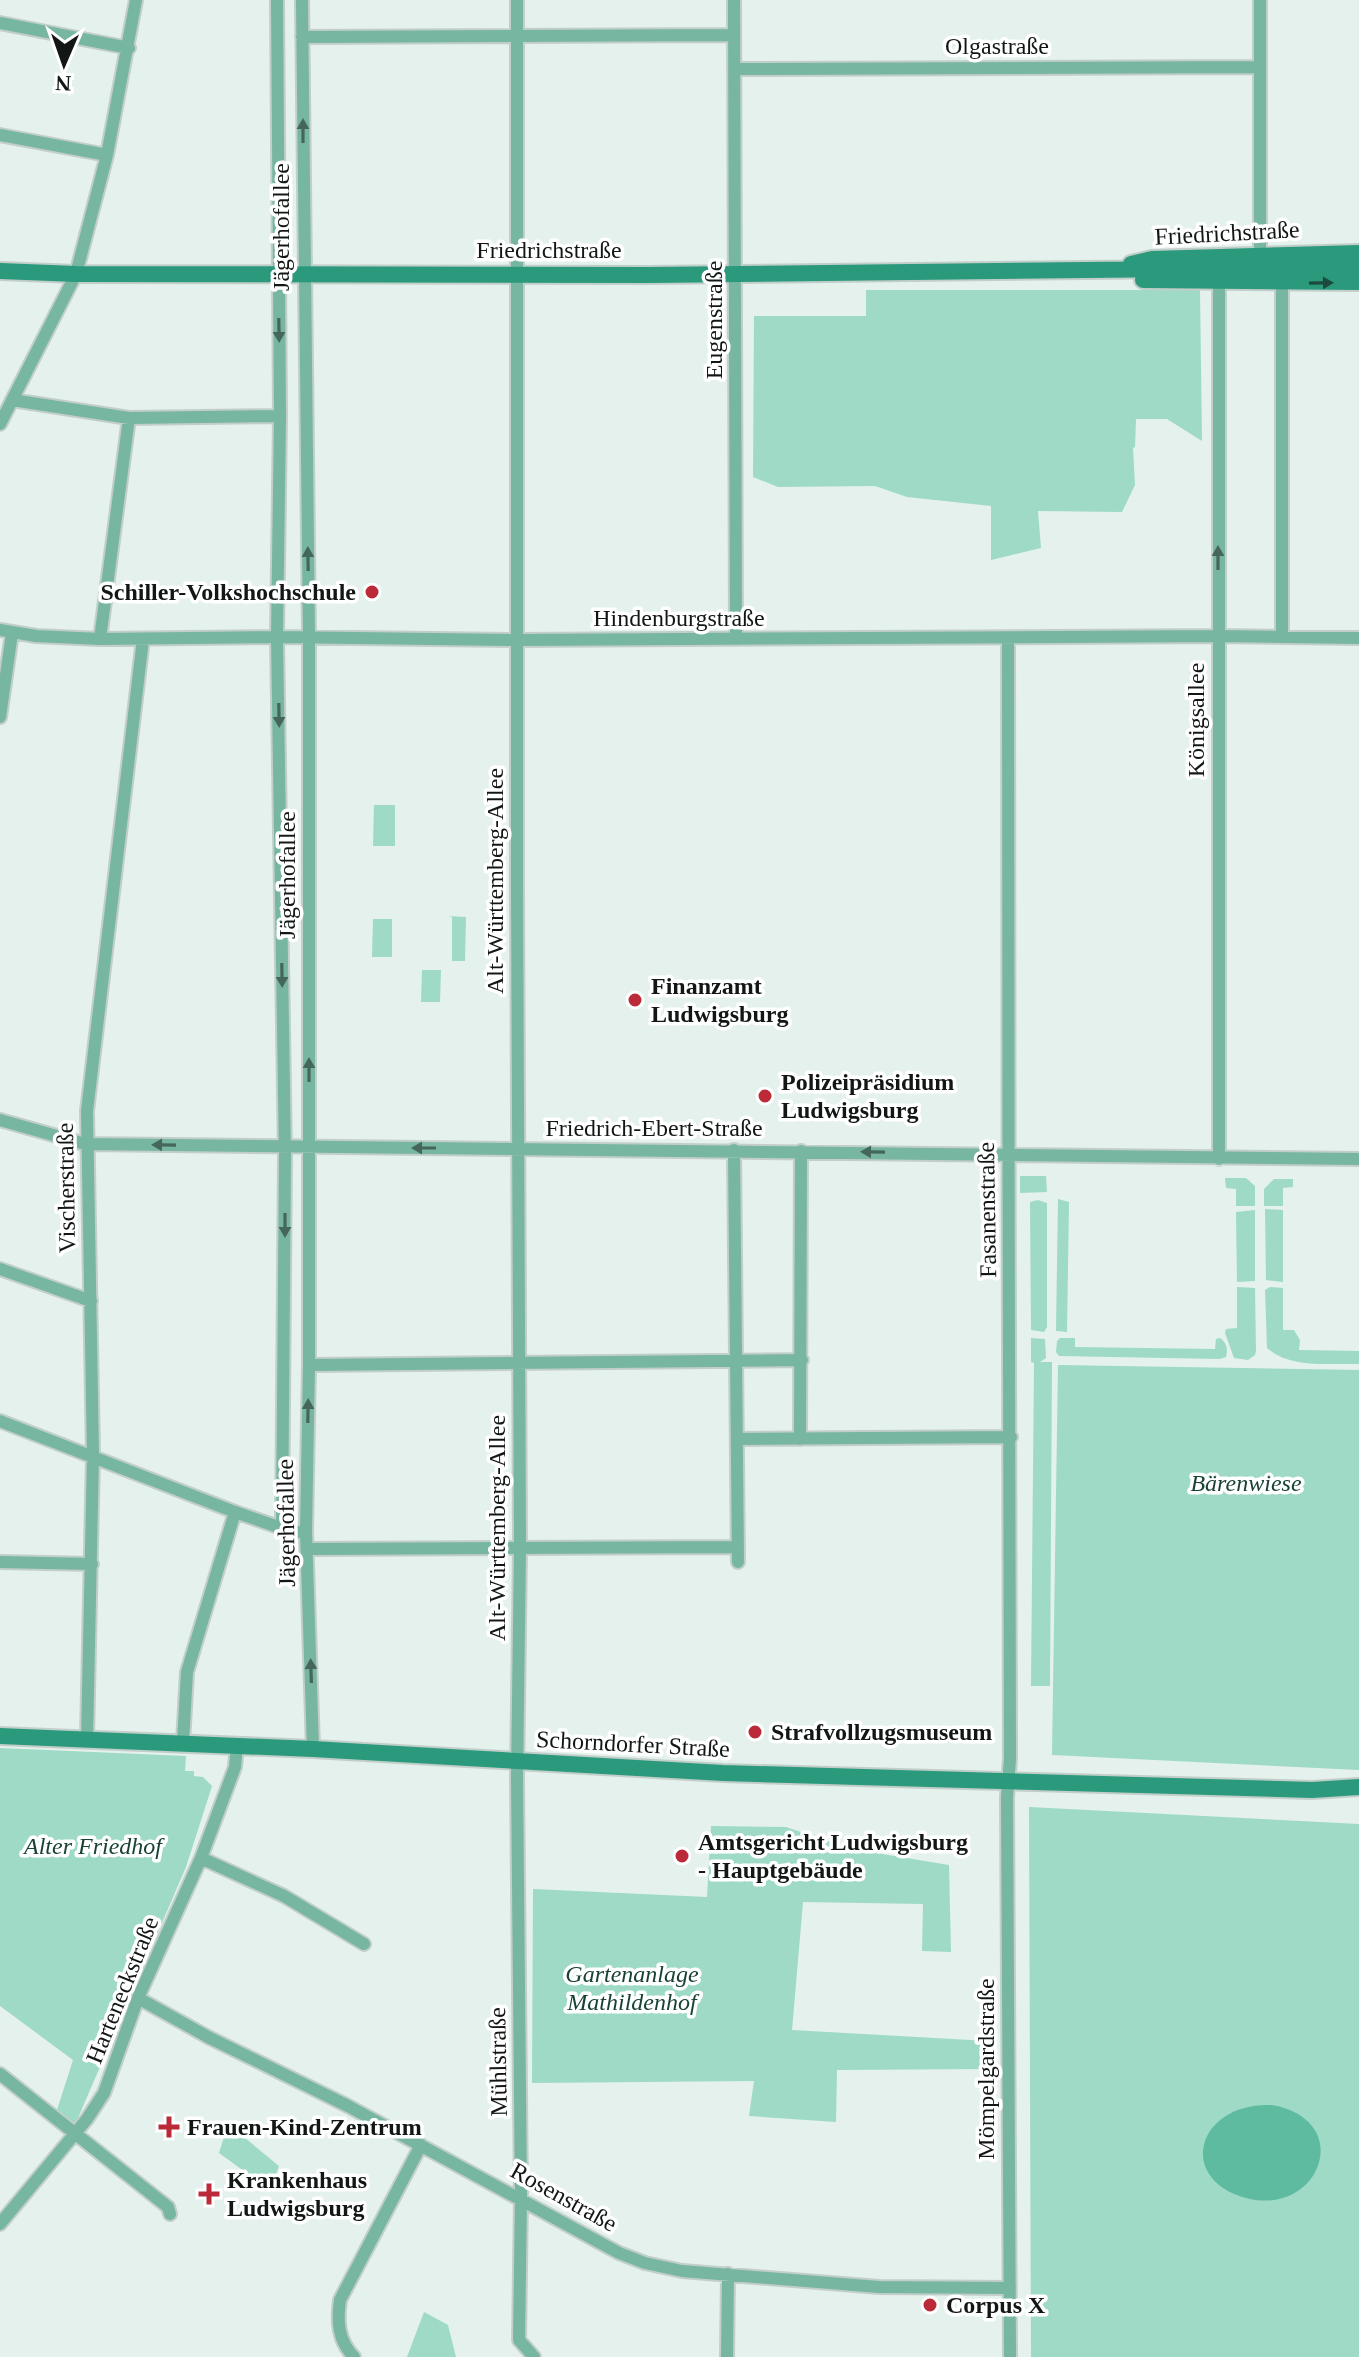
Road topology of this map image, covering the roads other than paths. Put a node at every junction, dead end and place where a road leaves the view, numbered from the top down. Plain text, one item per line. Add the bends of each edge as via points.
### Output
1 (136, 0) edge
2 (277, 0) edge
3 (302, 0) edge
4 (517, 0) edge
5 (734, 0) edge
6 (1260, 0) edge
7 (0, 23) edge
8 (733, 35) junction
9 (302, 37) junction
10 (517, 37) junction
11 (129, 48) junction
12 (1260, 67) junction
13 (734, 69) junction
14 (0, 135) edge
15 (107, 155) junction
16 (1359, 253) edge
17 (1260, 254) junction
18 (1359, 267) edge
19 (0, 271) edge
20 (1098, 272) junction
21 (737, 273) junction
22 (76, 274) junction
23 (518, 274) junction
24 (279, 275) junction
25 (303, 275) junction
26 (1219, 282) junction
27 (1359, 282) edge
28 (1282, 283) junction
29 (12, 400) junction
30 (280, 416) junction
31 (129, 418) junction
32 (0, 424) edge
33 (6, 631) edge
34 (1218, 636) junction
35 (277, 637) junction
36 (309, 637) junction
37 (1282, 637) junction
38 (1359, 638) edge
39 (100, 639) junction
40 (143, 639) junction
41 (736, 639) junction
42 (1008, 639) junction
43 (518, 640) junction
44 (0, 717) edge
45 (0, 1120) edge
46 (85, 1144) junction
47 (285, 1147) junction
48 (309, 1148) junction
49 (519, 1149) junction
50 (734, 1150) junction
51 (801, 1151) junction
52 (1008, 1154) junction
53 (1219, 1159) junction
54 (1359, 1159) edge
55 (0, 1269) edge
56 (91, 1301) junction
57 (802, 1360) junction
58 (736, 1361) junction
59 (519, 1363) junction
60 (309, 1365) junction
61 (0, 1421) edge
62 (1011, 1437) junction
63 (737, 1439) junction
64 (800, 1439) junction
65 (93, 1455) junction
66 (235, 1512) junction
67 (282, 1529) junction
68 (306, 1532) junction
69 (738, 1547) junction
70 (520, 1548) junction
71 (307, 1549) junction
72 (0, 1562) edge
73 (738, 1562) dead end
74 (92, 1564) junction
75 (0, 1736) edge
76 (87, 1739) junction
77 (183, 1742) junction
78 (237, 1745) junction
79 (313, 1749) junction
80 (517, 1761) junction
81 (1008, 1781) junction
82 (1359, 1787) edge
83 (1312, 1790) junction
84 (1359, 1799) edge
85 (201, 1858) junction
86 (364, 1944) dead end
87 (138, 1998) junction
88 (0, 2074) edge
89 (76, 2133) junction
90 (421, 2145) junction
91 (521, 2198) junction
92 (170, 2214) dead end
93 (0, 2224) edge
94 (728, 2274) junction
95 (1010, 2288) junction
96 (354, 2357) edge
97 (534, 2357) edge
98 (727, 2357) edge
99 (1010, 2357) edge

1 - 11 street
2 - 24 street, Jägerhofallee
3 - 9 street, Jägerhofallee
4 - 10 street, Alt-Württemberg-Allee
5 - 8 street, Eugenstraße
6 - 12 street
7 - 11 street
8 - 10 street
8 - 13 street, Eugenstraße
9 - 10 street
25 -> 9 street, Jägerhofallee
10 - 23 street, Alt-Württemberg-Allee
11 - 15 street
12 - 13 street, Olgastraße
12 - 17 street
13 - 21 street, Eugenstraße
14 - 15 street
15 - 22 street
16 - 17 main road, Friedrichstraße
17 - 20 main road, Friedrichstraße via 1152,259
18 - 20 main road, Friedrichstraße
19 - 22 main road, Friedrichstraße
20 - 21 main road, Friedrichstraße
20 - 26 main road, Friedrichstraße via 1150,281
21 - 23 main road, Friedrichstraße
21 - 41 street, Eugenstraße
22 - 24 main road, Friedrichstraße
22 - 29 street
23 - 25 main road, Friedrichstraße
23 - 43 street, Alt-Württemberg-Allee
24 - 25 main road, Friedrichstraße
24 -> 30 street, Jägerhofallee
36 -> 25 street, Jägerhofallee
26 - 28 main road, Friedrichstraße
34 -> 26 street, Königsallee
28 -> 27 main road, Friedrichstraße
28 - 37 street
29 - 31 street
29 - 32 street
30 - 31 street
30 - 35 street, Jägerhofallee
31 - 39 street
33 - 39 street, Hindenburgstraße
33 - 44 street
34 - 37 street, Hindenburgstraße
34 - 42 street, Hindenburgstraße
34 - 53 street, Königsallee
35 - 36 street, Hindenburgstraße
35 - 40 street, Hindenburgstraße
35 -> 47 street, Jägerhofallee
36 - 43 street, Hindenburgstraße
48 -> 36 street, Jägerhofallee
37 - 38 street, Hindenburgstraße
39 - 40 street, Hindenburgstraße
40 - 46 street, Vischerstraße
41 - 42 street, Hindenburgstraße
41 - 43 street, Hindenburgstraße
42 - 52 street, Fasanenstraße
43 - 49 street, Alt-Württemberg-Allee
45 - 46 street, Friedrich-Ebert-Straße
47 -> 46 street, Friedrich-Ebert-Straße
46 - 56 street, Vischerstraße
47 - 48 street, Friedrich-Ebert-Straße
47 -> 67 street, Jägerhofallee
49 -> 48 street, Friedrich-Ebert-Straße
48 - 60 street, Jägerhofallee
49 - 50 street, Friedrich-Ebert-Straße
49 - 59 street, Alt-Württemberg-Allee
50 - 51 street, Friedrich-Ebert-Straße
50 - 58 street
52 -> 51 street, Friedrich-Ebert-Straße
51 - 57 street
52 - 53 street, Friedrich-Ebert-Straße
52 - 62 street, Fasanenstraße
53 - 54 street, Friedrich-Ebert-Straße
55 - 56 street
56 - 65 street, Vischerstraße
57 - 58 street
57 - 64 street
58 - 59 street
58 - 63 street
59 - 60 street
59 - 70 street, Alt-Württemberg-Allee
68 -> 60 street, Jägerhofallee
61 - 65 street
62 - 64 street
62 - 81 street, Fasanenstraße
63 - 64 street
63 - 69 street
65 - 66 street
65 - 74 street, Vischerstraße
66 - 67 street
66 - 77 street via 187,1672
67 - 68 street
68 - 71 street, Jägerhofallee
69 - 70 street
69 - 73 street
70 - 71 street
70 - 80 street, Alt-Württemberg-Allee
79 -> 71 street, Jägerhofallee
72 - 74 street
74 - 76 street, Vischerstraße
75 - 76 main road, Schorndorfer Straße
76 - 77 main road, Schorndorfer Straße
77 - 78 main road, Schorndorfer Straße
78 - 79 main road, Schorndorfer Straße
78 - 85 street, Harteneckstraße via 235,1767
79 - 80 main road, Schorndorfer Straße
80 - 81 main road, Schorndorfer Straße
80 - 91 street, Mühlstraße
81 - 83 main road, Schorndorfer Straße
81 - 95 street, Mömpelgardstraße
82 - 83 main road, Schorndorfer Straße
83 - 84 main road, Schorndorfer Straße
85 - 86 street via 284,1896
85 - 87 street, Harteneckstraße
87 - 89 street, Harteneckstraße via 104,2093
87 - 90 street, Rosenstraße
88 - 89 street
89 - 92 street
89 - 93 street, Harteneckstraße
90 - 91 street, Rosenstraße
90 - 96 street via 340,2300 340,2334
91 - 94 street, Rosenstraße via 645,2263
91 - 97 street, Mühlstraße via 519,2340
94 - 95 street, Rosenstraße via 879,2287
94 - 98 street
95 - 99 street, Mömpelgardstraße

